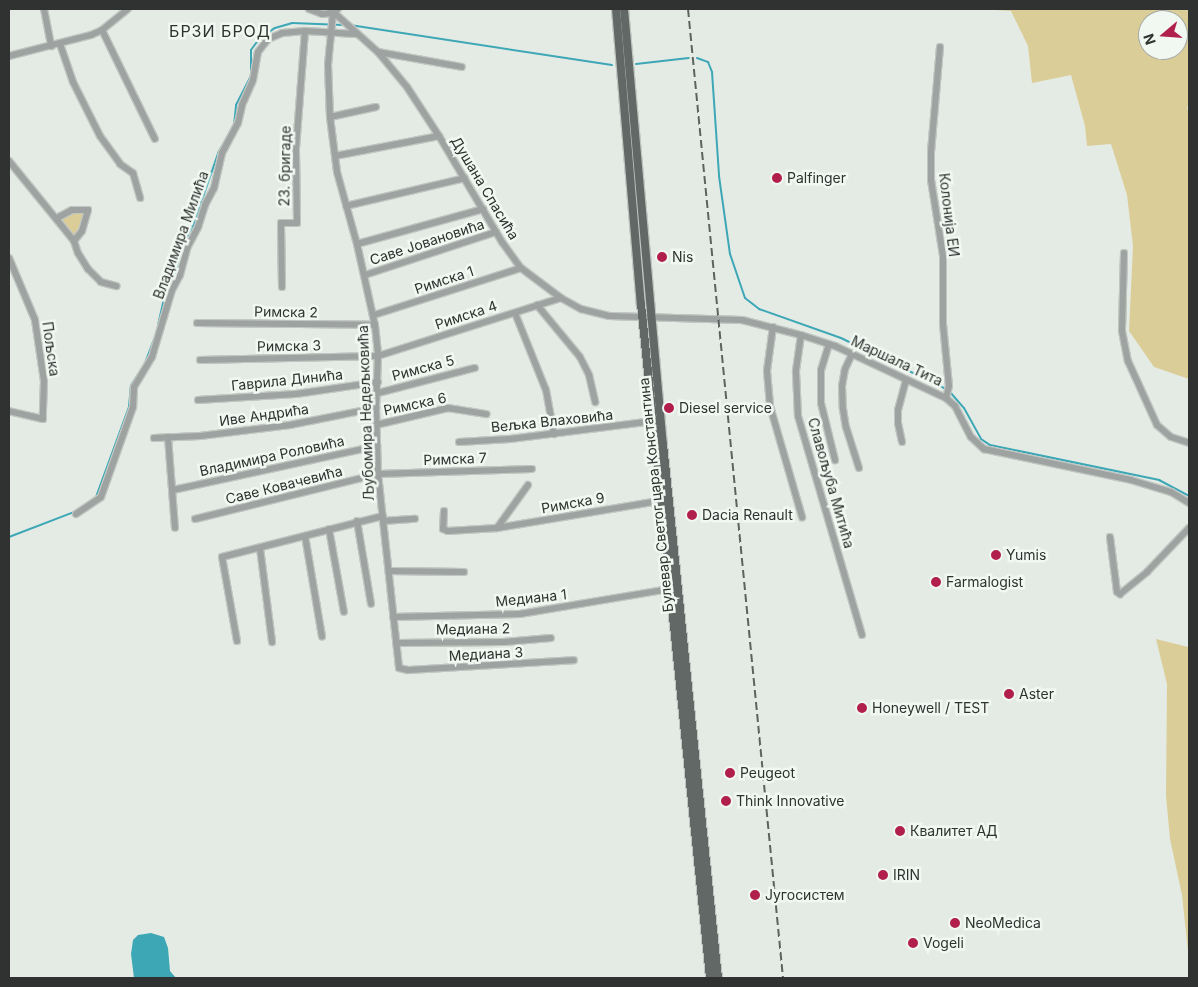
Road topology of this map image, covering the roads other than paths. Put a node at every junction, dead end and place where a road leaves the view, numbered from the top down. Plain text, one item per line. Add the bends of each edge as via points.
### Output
1 (44, 9) edge
2 (128, 9) edge
3 (309, 9) edge
4 (616, 9) edge
5 (624, 9) edge
6 (334, 10) edge
7 (330, 26) junction
8 (102, 30) junction
9 (305, 31) junction
10 (356, 34) junction
11 (60, 44) junction
12 (52, 46) junction
13 (940, 47) dead end
14 (378, 52) junction
15 (9, 56) edge
16 (462, 67) dead end
17 (376, 107) dead end
18 (330, 117) junction
19 (439, 136) junction
20 (155, 139) dead end
21 (335, 156) junction
22 (9, 160) edge
23 (464, 178) junction
24 (140, 198) dead end
25 (346, 206) junction
26 (484, 209) junction
27 (56, 218) junction
28 (496, 232) junction
29 (74, 241) junction
30 (357, 244) junction
31 (1124, 253) dead end
32 (9, 258) edge
33 (521, 268) junction
34 (365, 275) junction
35 (116, 286) dead end
36 (282, 287) dead end
37 (561, 298) junction
38 (537, 305) junction
39 (515, 313) junction
40 (374, 315) junction
41 (643, 319) junction
42 (652, 319) junction
43 (197, 323) dead end
44 (375, 325) junction
45 (774, 328) junction
46 (801, 335) junction
47 (829, 344) junction
48 (852, 354) junction
49 (378, 356) junction
50 (200, 360) dead end
51 (475, 368) dead end
52 (906, 380) junction
53 (378, 382) junction
54 (378, 394) junction
55 (947, 396) junction
56 (198, 400) dead end
57 (595, 402) dead end
58 (376, 408) junction
59 (9, 411) edge
60 (487, 414) dead end
61 (646, 422) dead end
62 (376, 425) junction
63 (554, 434) junction
64 (168, 437) junction
65 (154, 438) dead end
66 (460, 442) dead end
67 (902, 442) dead end
68 (1189, 443) edge
69 (377, 446) junction
70 (835, 460) dead end
71 (859, 468) dead end
72 (532, 469) dead end
73 (378, 474) junction
74 (528, 485) dead end
75 (172, 490) junction
76 (653, 502) dead end
77 (1189, 503) edge
78 (444, 511) dead end
79 (76, 514) dead end
80 (802, 517) dead end
81 (383, 518) junction
82 (195, 519) dead end
83 (415, 520) dead end
84 (357, 521) junction
85 (175, 528) dead end
86 (497, 528) junction
87 (1189, 528) edge
88 (329, 529) junction
89 (306, 536) junction
90 (1110, 537) dead end
91 (260, 548) junction
92 (389, 571) junction
93 (464, 572) dead end
94 (670, 588) junction
95 (371, 604) dead end
96 (344, 612) dead end
97 (393, 617) junction
98 (862, 635) dead end
99 (322, 637) dead end
100 (551, 638) dead end
101 (237, 641) dead end
102 (272, 642) dead end
103 (396, 643) junction
104 (574, 660) dead end
105 (399, 668) joint
106 (710, 978) edge
107 (718, 978) edge

1 - 12 street
2 - 8 street
3 - 6 street via 322,14
4 - 41 main road, Булевар Светог цара Константина
5 - 42 main road, Булевар Светог цара Константина
6 - 7 street, Љубомира Недељковића
6 - 10 street, Душана Спасића
7 - 9 street, Владимира Милића
7 - 10 street, Владимира Милића
7 - 18 street, Љубомира Недељковића
8 - 11 street
8 - 20 street
9 - 36 street, 23. бригаде via 296,148 297,223 281,223
9 - 79 street, Владимира Милића via 277,34 268,39 258,52 253,80 238,123 222,154 214,188 187,248 152,357 134,387 133,407 101,497
10 - 14 street, Душана Спасића
11 - 12 street
11 - 24 street via 100,136 120,164 133,173
12 - 15 street
13 - 55 street, Колонија ЕИ via 931,180 943,256 943,324 950,386
14 - 16 street
14 - 19 street, Душана Спасића via 407,87
17 - 18 street
18 - 21 street, Љубомира Недељковића
19 - 21 street
19 - 23 street, Душана Спасића
21 - 25 street, Љубомира Недељковића
22 - 27 street
23 - 25 street
23 - 26 street, Душана Спасића
25 - 30 street, Љубомира Недељковића
26 - 28 street, Душана Спасића
26 - 30 street
27 - 29 street
27 - 29 street via 72,210 88,210 82,232
28 - 33 street, Душана Спасића
28 - 34 street, Саве Јовановића
29 - 35 street via 91,274 104,284
30 - 34 street, Љубомира Недељковића
31 - 68 street via 1122,331 1128,361 1157,425 1171,438
32 - 59 street, Пољска via 35,320 44,381 43,419
33 - 37 street, Душана Спасића
33 - 40 street, Римска 1
34 - 40 street, Љубомира Недељковића
37 - 38 street, Римска 4
37 - 41 street, Душана Спасића via 594,314
38 - 39 street, Римска 4
38 - 57 street via 580,357 589,375
39 - 49 street, Римска 4
39 - 63 street via 546,390
40 - 44 street, Љубомира Недељковића
41 - 42 street, Душана Спасића
41 - 94 main road, Булевар Светог цара Константина
42 - 45 street, Маршала Тита via 737,320
42 - 107 main road, Булевар Светог цара Константина
43 - 44 street, Римска 2
44 - 49 street, Љубомира Недељковића
45 - 46 street, Маршала Тита
45 - 80 street via 767,371 770,406
46 - 47 street, Маршала Тита
46 - 98 street, Славољуба Митића via 796,372 798,416
47 - 48 street, Маршала Тита
47 - 70 street via 821,370 821,402
48 - 52 street, Маршала Тита
48 - 71 street via 842,386 843,409
49 - 50 street, Римска 3
49 - 53 street, Љубомира Недељковића
51 - 54 street, Римска 5
52 - 55 street, Маршала Тита
52 - 67 street via 898,417
53 - 54 street, Љубомира Недељковића
53 - 56 street, Гаврила Динића via 288,395
54 - 58 street, Љубомира Недељковића
55 - 77 street, Маршала Тита via 971,438 984,449 1131,480 1171,492
58 - 62 street, Љубомира Недељковића
58 - 64 street, Иве Андрића via 290,425
60 - 62 street, Римска 6 via 448,408
61 - 63 street, Вељка Влаховића
62 - 69 street, Љубомира Недељковића
63 - 66 street, Вељка Влаховића
64 - 65 street, Иве Андрића
64 - 75 street
69 - 73 street, Љубомира Недељковића
69 - 75 street, Владимира Роловића
72 - 73 street, Римска 7
73 - 81 street, Љубомира Недељковића
73 - 82 street, Саве Ковачевића
74 - 86 street, Римска 9
75 - 85 street
76 - 86 street, Римска 9
78 - 86 street, Римска 9 via 444,531
81 - 83 street
81 - 84 street
81 - 92 street, Љубомира Недељковића
84 - 88 street
84 - 95 street
87 - 90 street via 1147,572 1120,594 1117,592
88 - 89 street
88 - 96 street
89 - 91 street
89 - 99 street
91 - 101 street via 222,557
91 - 102 street
92 - 93 street
92 - 97 street, Љубомира Недељковића
94 - 97 street, Медиана 1 via 520,614
94 - 106 main road, Булевар Светог цара Константина
97 - 103 street, Љубомира Недељковића
100 - 103 street, Медиана 2
103 - 105 street, Љубомира Недељковића
104 - 105 street, Медиана 3

